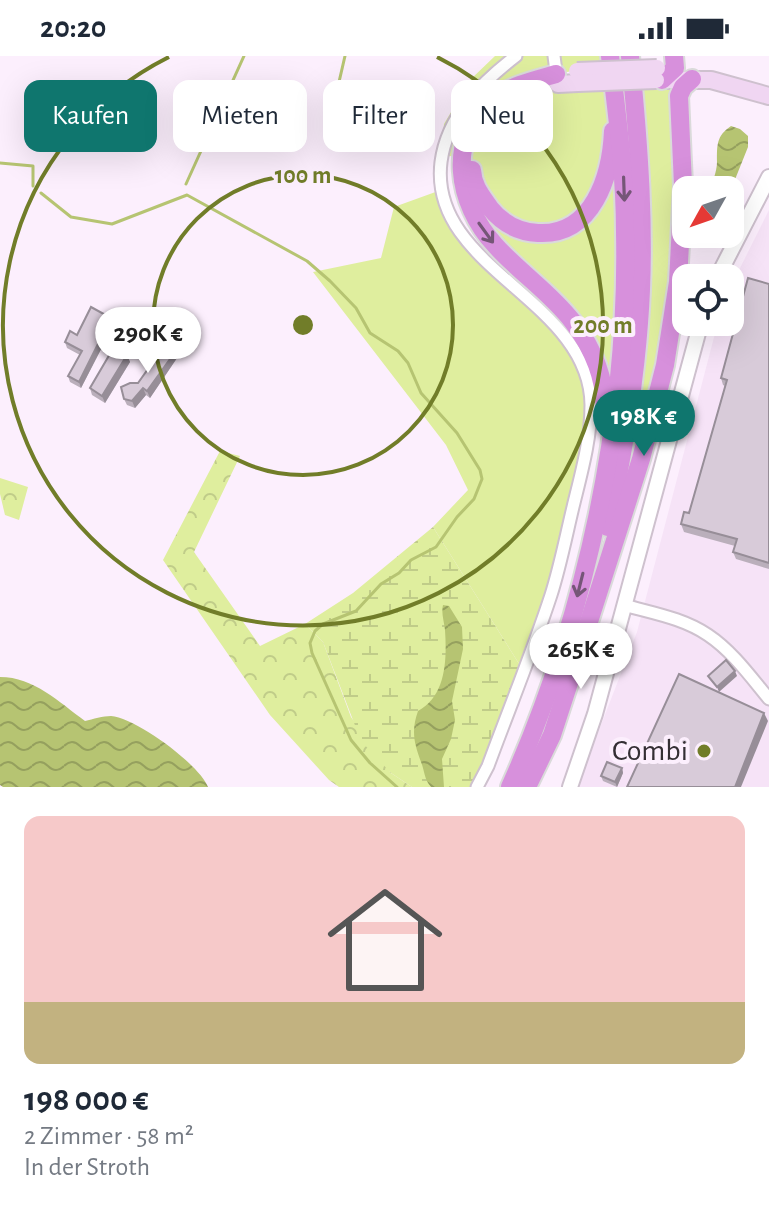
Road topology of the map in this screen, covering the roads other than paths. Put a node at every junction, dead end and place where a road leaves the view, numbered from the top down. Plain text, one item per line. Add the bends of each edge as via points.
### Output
1 (516, 56) edge
2 (610, 56) edge
3 (630, 56) edge
4 (665, 70) edge
5 (556, 72) edge
6 (692, 79) junction
7 (769, 84) edge
8 (614, 88) junction
9 (769, 96) edge
10 (769, 177) edge
11 (724, 264) edge
12 (697, 336) edge
13 (605, 471) junction
14 (624, 605) junction
15 (587, 628) junction
16 (769, 699) edge
17 (477, 787) edge
18 (510, 787) edge
19 (527, 787) edge
20 (570, 787) edge

1 - 17 street via 473,95 454,121 441,157 441,190 462,234 564,336 582,369 591,403 583,466 552,593
2 - 8 highway
3 - 15 highway via 641,232 639,322 626,440
4 - 5 main road, bridge via 577,77
4 - 6 main road
4 - 7 main road via 727,73
5 - 8 highway via 491,113 477,133 470,158 473,184 494,214 521,232 550,234 590,210 608,167
5 -> 13 highway via 512,88 478,115 467,134 461,178 486,234 555,301 591,352 602,379
6 - 9 main road via 726,82
6 - 15 highway via 679,96 683,185 678,282 665,365
8 -> 13 highway via 626,234 623,317
10 - 11 street
12 - 14 street
13 -> 18 highway via 571,622
14 - 16 street via 707,634
14 - 20 street
15 - 19 highway via 552,735

